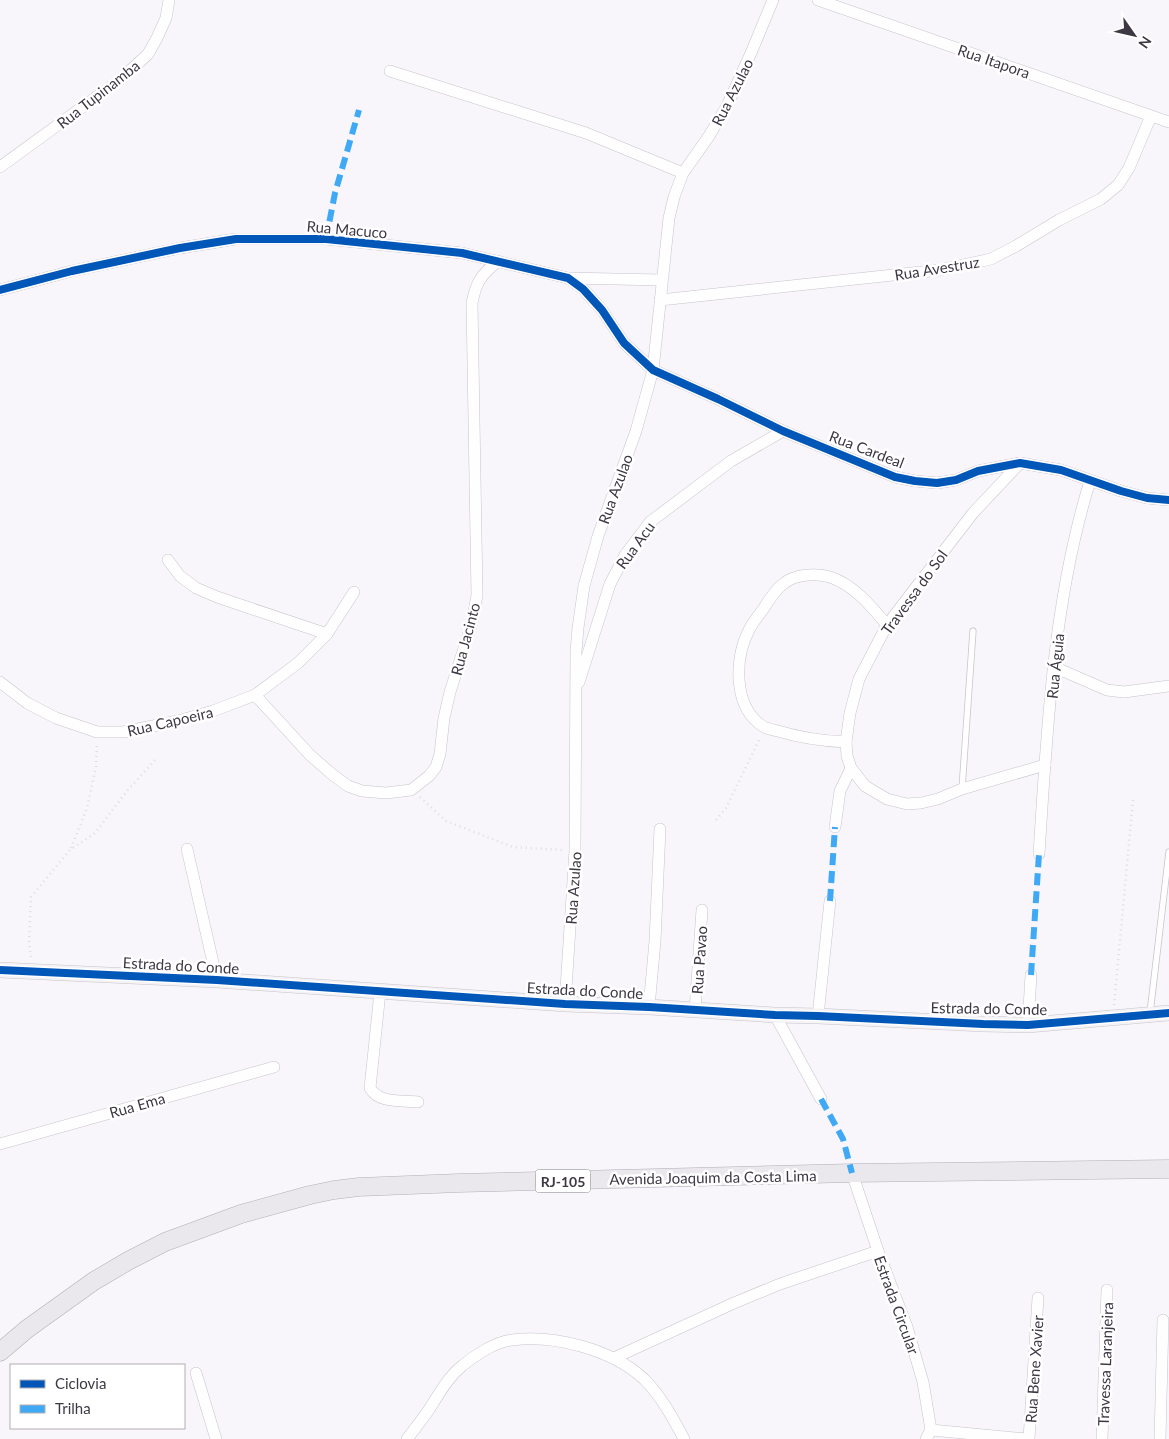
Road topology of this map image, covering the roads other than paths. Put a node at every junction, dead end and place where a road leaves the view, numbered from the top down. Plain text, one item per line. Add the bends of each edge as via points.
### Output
1 (169, 0) edge
2 (773, 0) edge
3 (818, 0) edge
4 (390, 71) dead end
5 (1151, 116) junction
6 (1169, 122) edge
7 (0, 167) edge
8 (683, 173) junction
9 (498, 261) junction
10 (568, 278) junction
11 (662, 280) junction
12 (0, 290) edge
13 (660, 300) junction
14 (652, 370) junction
15 (784, 431) junction
16 (1020, 464) junction
17 (1090, 481) junction
18 (1169, 500) edge
19 (168, 560) dead end
20 (354, 592) dead end
21 (887, 625) junction
22 (973, 631) dead end
23 (327, 634) junction
24 (1054, 667) junction
25 (0, 682) edge
26 (1169, 686) edge
27 (576, 691) junction
28 (256, 695) junction
29 (846, 742) junction
30 (1045, 765) junction
31 (851, 768) junction
32 (962, 789) junction
33 (835, 827) dead end
34 (660, 829) dead end
35 (187, 849) dead end
36 (1169, 852) edge
37 (1039, 854) dead end
38 (830, 901) dead end
39 (702, 910) dead end
40 (0, 970) edge
41 (1031, 975) dead end
42 (217, 980) junction
43 (380, 992) junction
44 (565, 1004) junction
45 (649, 1007) junction
46 (696, 1010) junction
47 (1169, 1013) edge
48 (1150, 1014) junction
49 (775, 1015) junction
50 (818, 1016) junction
51 (1028, 1025) junction
52 (274, 1067) dead end
53 (821, 1099) dead end
54 (418, 1102) dead end
55 (0, 1144) edge
56 (1169, 1169) edge
57 (852, 1173) junction
58 (878, 1251) junction
59 (1107, 1290) dead end
60 (1038, 1298) dead end
61 (1162, 1320) dead end
62 (0, 1352) edge
63 (614, 1358) junction
64 (196, 1373) dead end
65 (928, 1434) edge
66 (216, 1439) edge
67 (407, 1439) edge
68 (684, 1439) edge
69 (1028, 1439) edge
70 (1102, 1439) edge
71 (1160, 1439) edge

1 - 7 street, Rua Tupinamba via 166,18 148,54 115,84
2 - 8 street, Rua Azulao via 727,106
3 - 5 street, Rua Itapora
4 - 8 street via 586,133
5 - 6 street, Rua Itapora
5 - 13 street, Rua Avestruz via 1129,168 1118,185 1101,199 991,259 940,270
8 - 11 street, Rua Azulao via 669,218
9 - 10 street, Rua Macuco
9 - 12 street, Rua Macuco via 462,253 326,239 236,239 72,271
9 - 28 street, Rua Jacinto via 482,274 474,289 472,303 477,595 472,623 450,692 436,767 430,776 411,790 386,793 348,786 310,755
10 - 11 street
10 - 14 street, Rua Macuco via 583,289 624,343
11 - 13 street, Rua Azulao
13 - 14 street, Rua Azulao
14 - 15 street, Rua Cardeal
14 - 27 street, Rua Azulao via 636,431 598,536 584,586 576,652
15 - 16 street, Rua Cardeal via 895,477 915,481 937,483 956,480 978,471
15 - 27 street, Rua Acu via 731,461 650,522 625,555 610,584
16 - 17 street, Rua Cardeal via 1061,470
16 - 21 street, Travessa do Sol via 973,513
17 - 18 street, Rua Cardeal via 1147,498
17 - 24 street, Rua Águia via 1070,556
19 - 23 street via 180,576 196,588
20 - 23 street, Rua Capoeira
21 - 29 street, Travessa do Sol via 859,679
21 - 29 street via 865,600 845,584 813,574 797,577 783,583 771,598 749,631 741,653 739,678 744,701 751,715 764,727 820,741
22 - 32 lane
23 - 28 street, Rua Capoeira via 298,664
24 - 26 street via 1107,690 1124,692
24 - 30 street, Rua Águia
25 - 28 street, Rua Capoeira via 26,703 56,718 97,732 123,732 178,722
27 - 44 street, Rua Azulao via 575,850
29 - 31 street, Travessa do Sol
30 - 32 street, Travessa do Sol
30 - 37 street, Rua Águia
31 - 32 street, Travessa do Sol via 865,786 887,799 907,804 938,799
31 - 33 street via 840,791
34 - 45 street
35 - 42 street
36 - 48 lane
38 - 50 street
39 - 46 street, Rua Pavao
40 - 42 street, Estrada do Conde
41 - 51 street
42 - 43 street, Estrada do Conde
43 - 44 street, Estrada do Conde
43 - 54 street via 370,1088 382,1099
44 - 45 street, Estrada do Conde
45 - 46 street, Estrada do Conde
46 - 49 street, Estrada do Conde
47 - 48 street, Estrada do Conde
48 - 51 street, Estrada do Conde
49 - 50 street, Estrada do Conde
49 - 53 street
50 - 51 street, Estrada do Conde
52 - 55 street, Rua Ema
56 - 57 main road, Avenida Joaquim da Costa Lima / RJ-105
57 - 58 street, Estrada Circular
57 - 62 main road, Avenida Joaquim da Costa Lima / RJ-105 via 369,1186 318,1193 241,1214 165,1242 128,1260 63,1302
58 - 63 street via 780,1284
58 - 65 street, Estrada Circular via 923,1382
59 - 70 street, Travessa Laranjeira
60 - 69 street, Rua Bene Xavier
61 - 71 street
63 - 67 street via 578,1344 539,1339 510,1340 485,1350 461,1366
63 - 68 street via 644,1379 668,1409
64 - 66 street
65 - 69 street

